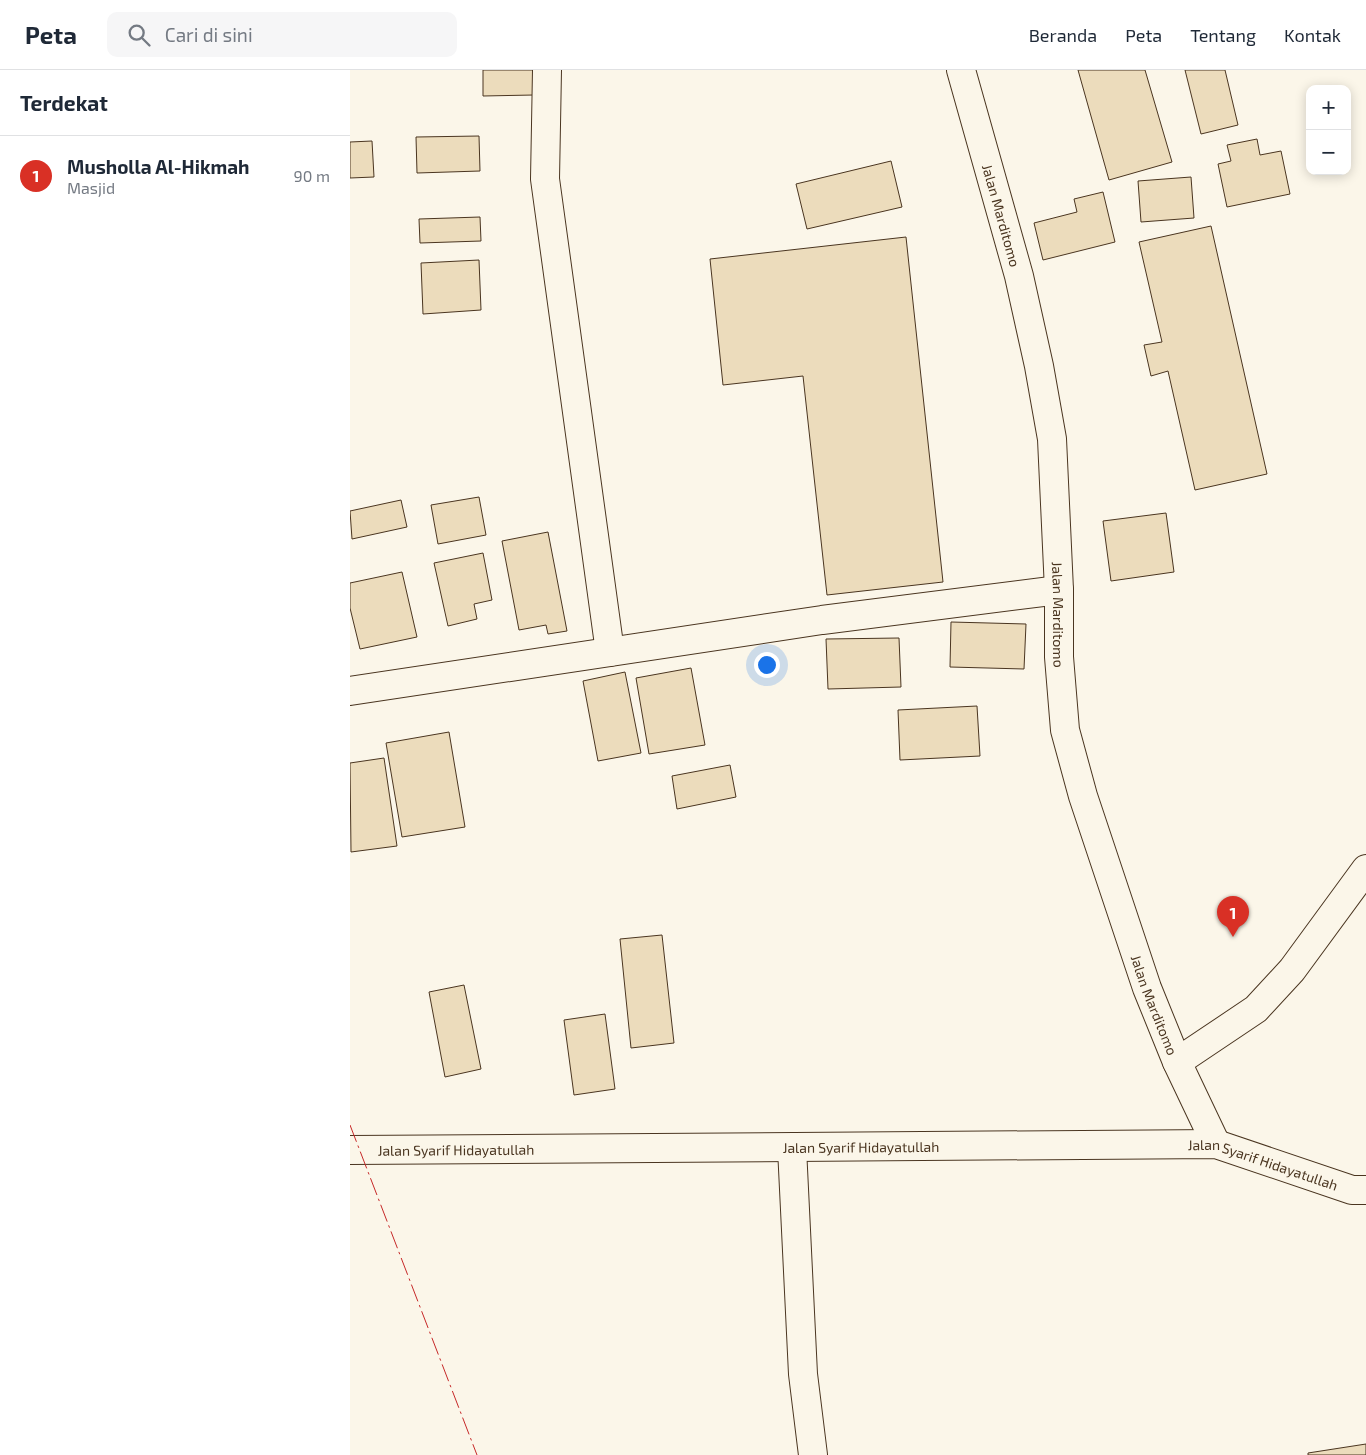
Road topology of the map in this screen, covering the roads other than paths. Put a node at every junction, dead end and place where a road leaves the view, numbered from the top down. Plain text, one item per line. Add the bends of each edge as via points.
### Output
1 (546, 70) edge
2 (961, 70) edge
3 (1059, 590) junction
4 (610, 652) junction
5 (350, 691) edge
6 (1366, 869) edge
7 (1177, 1062) junction
8 (1216, 1144) junction
9 (792, 1148) junction
10 (350, 1150) edge
11 (1366, 1190) edge
12 (813, 1455) edge

1 - 4 street via 545,179
2 - 3 street, Jalan Marditomo via 1019,276 1039,366 1052,439
3 - 4 street via 822,620
3 - 7 street, Jalan Marditomo via 1059,657 1065,730 1083,796 1144,979
4 - 5 street
6 - 7 street via 1292,970 1256,1009
7 - 8 street, Jalan Marditomo
8 - 9 street, Jalan Syarif Hidayatullah
8 - 11 street, Jalan Syarif Hidayatullah via 1352,1190
9 - 10 street, Jalan Syarif Hidayatullah
9 - 12 street via 803,1374

